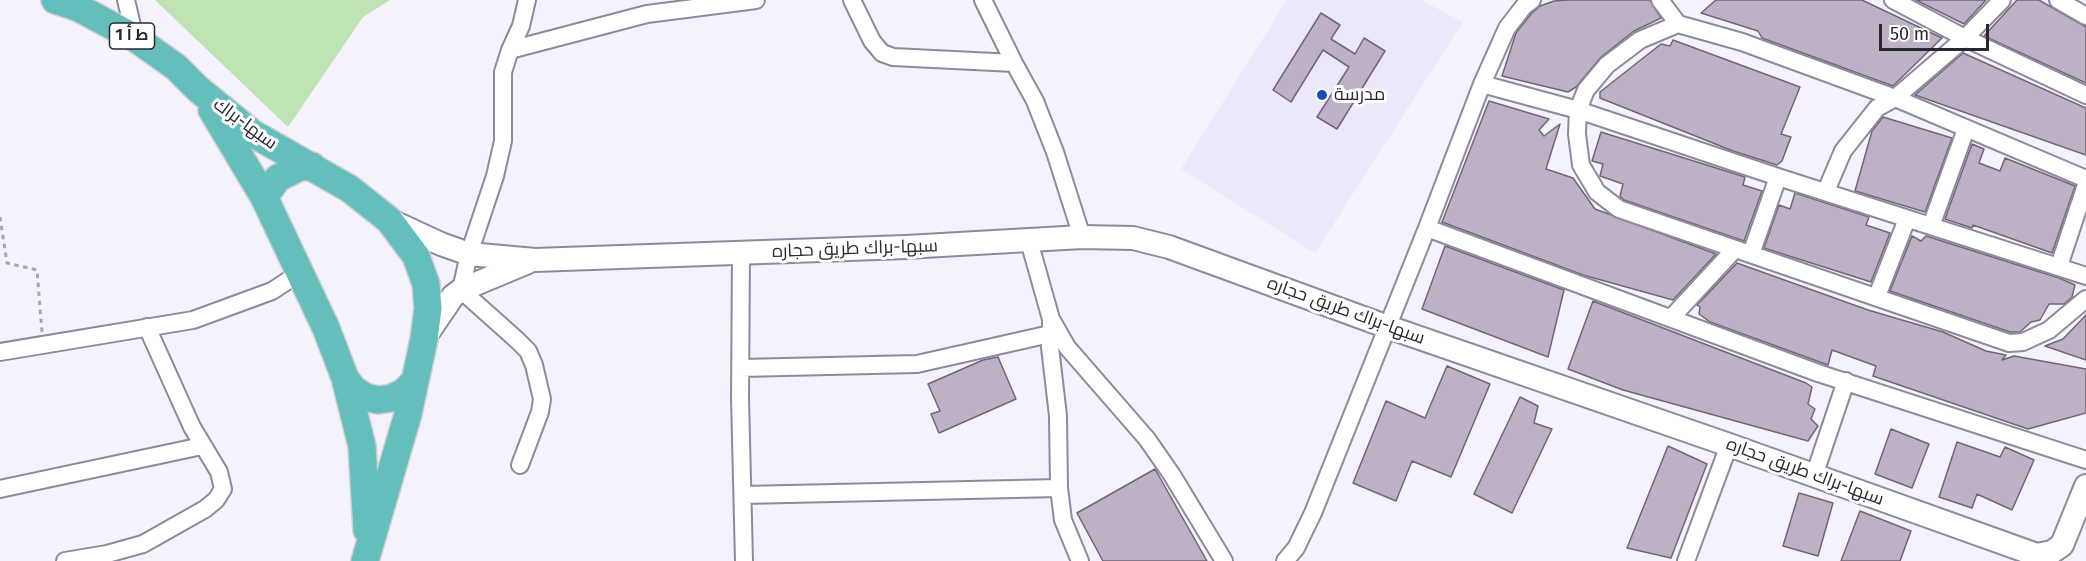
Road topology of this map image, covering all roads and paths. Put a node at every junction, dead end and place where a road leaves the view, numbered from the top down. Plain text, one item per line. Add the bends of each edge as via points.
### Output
1 (55, 0) edge
2 (126, 0) edge
3 (527, 0) edge
4 (756, 0) edge
5 (852, 0) edge
6 (983, 0) edge
7 (1532, 0) edge
8 (1660, 0) edge
9 (1893, 0) edge
10 (2002, 0) edge
11 (2058, 0) edge
12 (715, 3) edge
13 (2086, 16) edge
14 (1678, 24) junction
15 (135, 38) junction
16 (1965, 38) junction
17 (510, 50) junction
18 (1014, 63) junction
19 (1482, 84) junction
20 (198, 89) junction
21 (2086, 95) edge
22 (1895, 98) junction
23 (1578, 110) junction
24 (1966, 129) junction
25 (312, 166) junction
26 (1778, 177) junction
27 (2086, 179) edge
28 (2086, 185) edge
29 (1826, 191) junction
30 (264, 197) junction
31 (0, 217) edge
32 (1906, 219) junction
33 (389, 220) junction
34 (1930, 226) junction
35 (1427, 228) junction
36 (1082, 237) junction
37 (1029, 242) junction
38 (1735, 249) junction
39 (741, 253) junction
40 (469, 254) junction
41 (1751, 254) junction
42 (535, 260) junction
43 (2059, 266) junction
44 (301, 272) junction
45 (2086, 276) edge
46 (461, 290) junction
47 (1877, 296) junction
48 (2086, 299) edge
49 (1672, 317) junction
50 (1050, 326) junction
51 (147, 327) junction
52 (1388, 327) junction
53 (424, 339) junction
54 (43, 345) junction
55 (0, 352) edge
56 (741, 368) junction
57 (345, 378) junction
58 (1846, 381) junction
59 (414, 382) junction
60 (1729, 445) junction
61 (202, 446) junction
62 (2086, 460) edge
63 (520, 465) dead end
64 (1814, 476) junction
65 (2086, 486) edge
66 (1059, 488) junction
67 (0, 489) edge
68 (743, 495) junction
69 (130, 555) edge
70 (366, 556) edge
71 (64, 561) edge
72 (744, 561) edge
73 (1080, 561) edge
74 (1224, 561) edge
75 (1286, 561) edge
76 (1686, 561) edge

1 - 15 highway, ط أ 1 via 79,8
2 - 15 street
3 - 17 street
4 - 12 street
5 - 18 street via 882,53 893,57
6 - 18 street
7 - 19 street via 1507,28
8 - 14 street
9 - 16 street
10 - 16 street
11 - 13 street
12 - 17 street via 647,14
14 - 22 street via 1742,42
14 - 23 street via 1640,40 1607,65 1586,90
15 - 20 highway, ط أ 1 via 176,66
16 - 21 street
16 - 22 street
17 - 40 street via 503,72 503,141
18 - 36 street via 1035,101 1055,152
19 - 23 street
19 - 35 street
20 - 25 highway, سبها-براك via 252,133
20 - 30 highway, سبها-براك
22 - 24 street
22 - 29 street via 1877,108 1850,141
23 - 26 street
23 - 38 street via 1581,165 1606,201
24 - 27 street
24 - 34 street
25 - 30 highway via 300,167 278,178
25 - 33 highway, سبها-براك
26 - 29 street
26 - 41 street
28 - 43 street
29 - 32 street
30 - 44 highway, سبها-براك
31 - 54 path via 7,262 37,270
32 - 34 street
32 - 47 street
33 - 40 main road, سبها-براك طريق حجاره
33 - 53 highway, سبها-براك via 408,243 423,273 428,308
34 - 43 street
35 - 49 street
35 - 52 street
36 - 37 main road, سبها-براك طريق حجاره
36 - 52 main road, سبها-براك طريق حجاره via 1133,238 1169,247
37 - 39 main road, سبها-براك طريق حجاره
37 - 50 street
38 - 41 street
38 - 49 street
39 - 42 main road, سبها-براك طريق حجاره
39 - 56 street
40 - 42 main road, سبها-براك طريق حجاره
40 - 46 street
41 - 47 street
42 - 46 main road, سبها-براك طريق حجاره
43 - 45 street
44 - 51 street via 272,291 234,306 194,320
44 - 57 highway, سبها-براك
46 - 53 main road, سبها-براك طريق حجاره
46 - 63 street via 518,340 534,365 542,399
47 - 48 street via 2015,343 2060,324
49 - 58 street
50 - 56 street via 917,364
50 - 66 street
50 - 74 street via 1147,439
51 - 54 street
51 - 61 street
52 - 60 main road, سبها-براك طريق حجاره
52 - 75 street via 1313,513
53 - 59 highway, سبها-براك
54 - 55 street
56 - 68 street
57 - 59 highway via 359,393 378,400 392,398
57 - 70 highway, سبها-براك via 362,446
58 - 62 street
58 - 64 street
59 - 70 highway, سبها-براك
60 - 64 main road, سبها-براك طريق حجاره
60 - 76 street
61 - 67 street
61 - 69 street via 223,482 220,495 205,509
64 - 65 main road, سبها-براك طريق حجاره via 2037,555 2062,545
66 - 68 street
66 - 73 street via 1063,520
68 - 72 street
69 - 71 street

